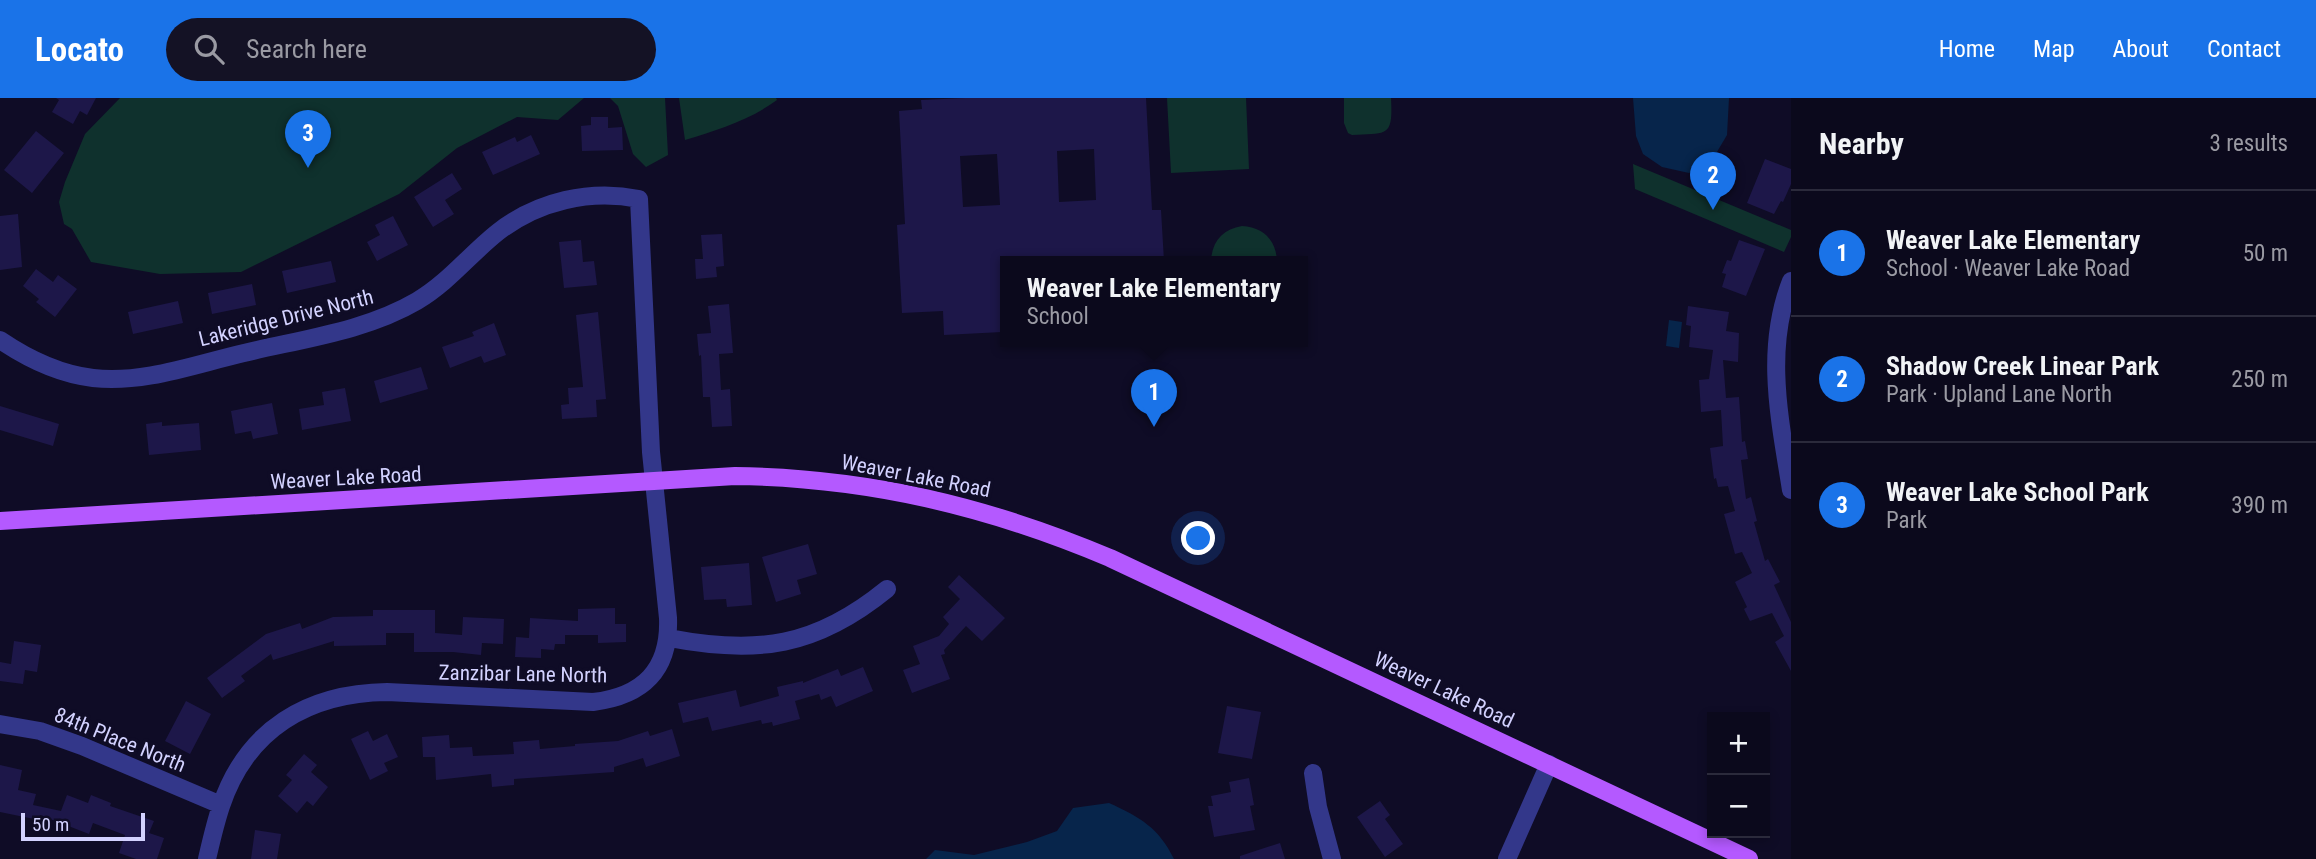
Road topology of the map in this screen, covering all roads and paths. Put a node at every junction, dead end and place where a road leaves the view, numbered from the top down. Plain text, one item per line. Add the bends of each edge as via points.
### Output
1 (639, 199) joint
2 (1791, 281) edge
3 (0, 340) edge
4 (654, 480) junction
5 (1791, 490) edge
6 (0, 521) edge
7 (887, 589) dead end
8 (669, 638) junction
9 (0, 724) edge
10 (1549, 764) junction
11 (1313, 773) dead end
12 (221, 806) junction
13 (207, 859) edge
14 (1332, 859) edge
15 (1507, 859) edge
16 (1749, 859) edge

1 - 3 street, Lakeridge Drive North via 566,199 529,212 498,232 446,282 386,316 167,371 130,379 93,378 27,358
1 - 4 street, Zanzibar Lane North
2 - 5 street via 1780,315 1775,375
4 - 6 main road, Weaver Lake Road
4 - 8 street, Zanzibar Lane North
4 - 10 main road, Weaver Lake Road via 771,477 847,483 1009,519 1110,558
7 - 8 street via 859,612 824,630 785,642 745,647
8 - 12 street, Zanzibar Lane North via 649,677 617,699 593,702 387,692 325,699 271,730 250,752
9 - 12 street, 84th Place North via 40,731 82,746
10 - 15 street
10 - 16 main road, Weaver Lake Road
11 - 14 street
12 - 13 street, Zanzibar Lane North

